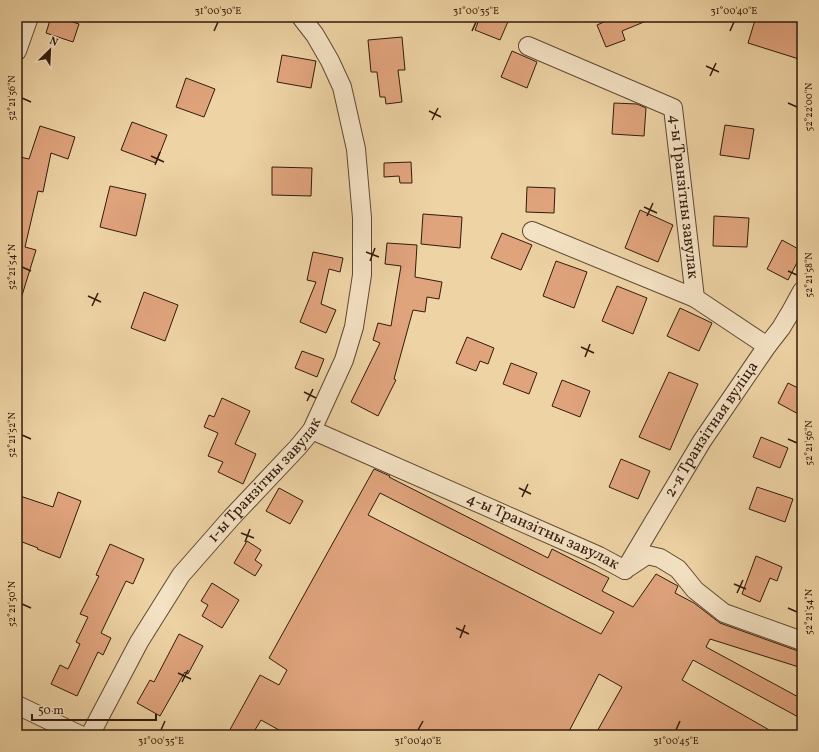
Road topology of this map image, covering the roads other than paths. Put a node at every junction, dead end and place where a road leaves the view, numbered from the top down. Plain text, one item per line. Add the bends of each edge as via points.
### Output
1 (29, 17) edge
2 (302, 17) edge
3 (528, 46) dead end
4 (17, 51) edge
5 (532, 231) dead end
6 (802, 290) edge
7 (695, 298) junction
8 (767, 346) junction
9 (312, 430) junction
10 (625, 570) junction
11 (802, 641) edge
12 (17, 705) edge
13 (80, 735) edge
14 (90, 735) edge

1 - 4 street
2 - 9 street, 1-ы Транзітны завулак via 330,61 342,87 356,149 362,218 362,275 354,327 344,360
3 - 7 street, 4-ы Транзітны завулак via 673,108
5 - 7 street, 4-ы Транзітны завулак
6 - 8 street, 2-я Транзітная вуліца via 787,318
7 - 8 street, 4-ы Транзітны завулак
8 - 10 street, 2-я Транзітная вуліца via 702,441
9 - 10 street, 4-ы Транзітны завулак via 600,556
9 - 14 street, 1-ы Транзітны завулак via 181,575 139,642
10 - 11 street, 4-ы Транзітны завулак via 647,555 660,558 678,569 695,590 724,613
12 - 13 street

